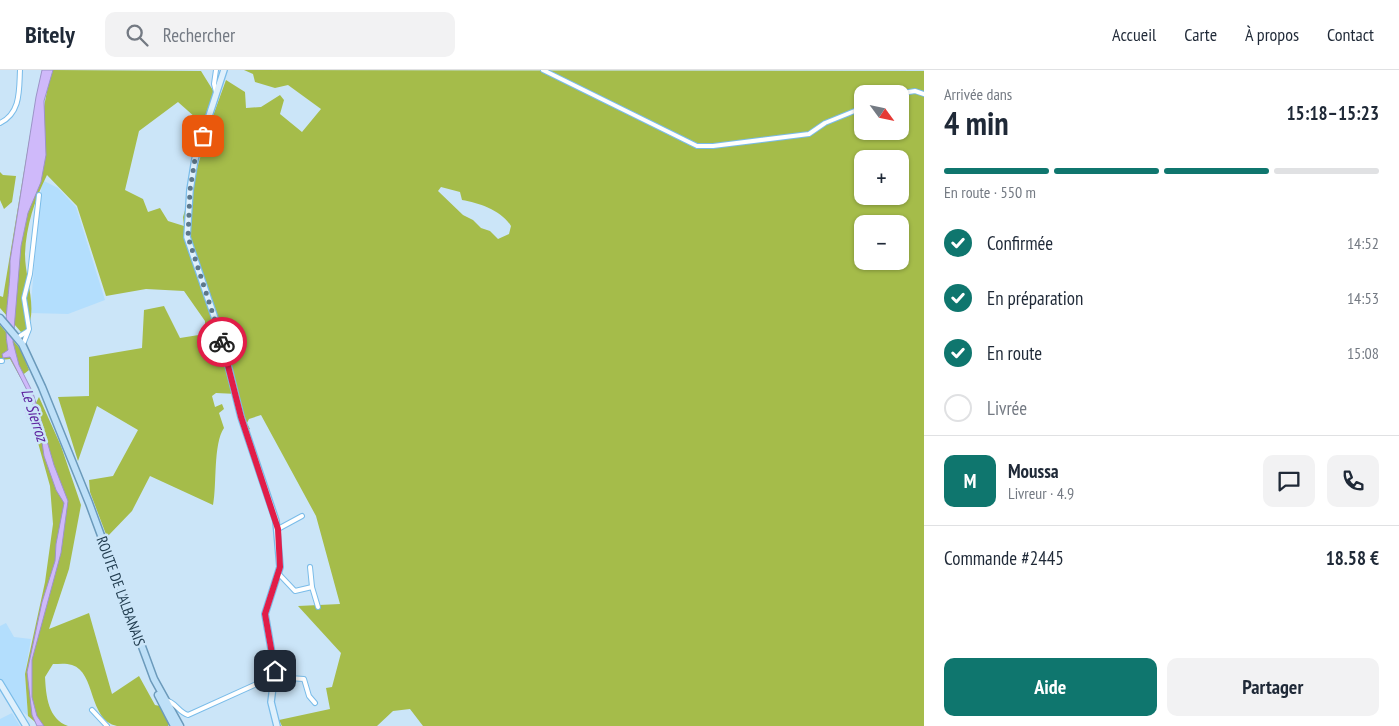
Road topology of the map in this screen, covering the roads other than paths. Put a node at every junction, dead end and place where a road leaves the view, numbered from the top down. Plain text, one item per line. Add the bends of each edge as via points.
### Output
1 (20, 70) edge
2 (216, 70) edge
3 (224, 70) edge
4 (543, 70) edge
5 (216, 92) junction
6 (909, 92) edge
7 (924, 94) edge
8 (854, 111) edge
9 (0, 123) edge
10 (39, 195) dead end
11 (1, 316) edge
12 (29, 329) junction
13 (16, 332) junction
14 (24, 342) junction
15 (89, 503) junction
16 (302, 516) dead end
17 (278, 529) junction
18 (310, 567) dead end
19 (278, 574) junction
20 (312, 588) junction
21 (318, 607) dead end
22 (273, 677) junction
23 (154, 679) junction
24 (0, 683) edge
25 (165, 700) junction
26 (315, 703) dead end
27 (92, 710) dead end
28 (26, 726) edge
29 (107, 726) edge
30 (174, 726) edge
31 (180, 726) edge
32 (277, 726) edge

1 - 9 street via 18,100 12,114
2 - 5 street
3 - 5 street
4 - 8 street via 696,146 809,134
5 - 17 street via 195,159 188,237
6 - 7 street
10 - 12 street via 24,298
11 - 13 main road
12 - 13 street
12 - 14 street
13 - 14 main road
13 - 15 main road
14 - 15 main road
15 - 23 main road, ROUTE DE L'ALBANAIS
16 - 17 street
17 - 19 street
18 - 20 street
19 - 20 street via 295,590
19 - 22 street via 265,614 274,659
20 - 21 street
22 - 25 street via 188,715
22 - 26 street via 304,679 309,696
22 - 32 street via 270,702
23 - 25 main road, ROUTE DE L'ALBANAIS
23 - 30 main road, ROUTE DE L'ALBANAIS
24 - 28 street
25 - 31 main road, ROUTE DE L'ALBANAIS
27 - 29 street

